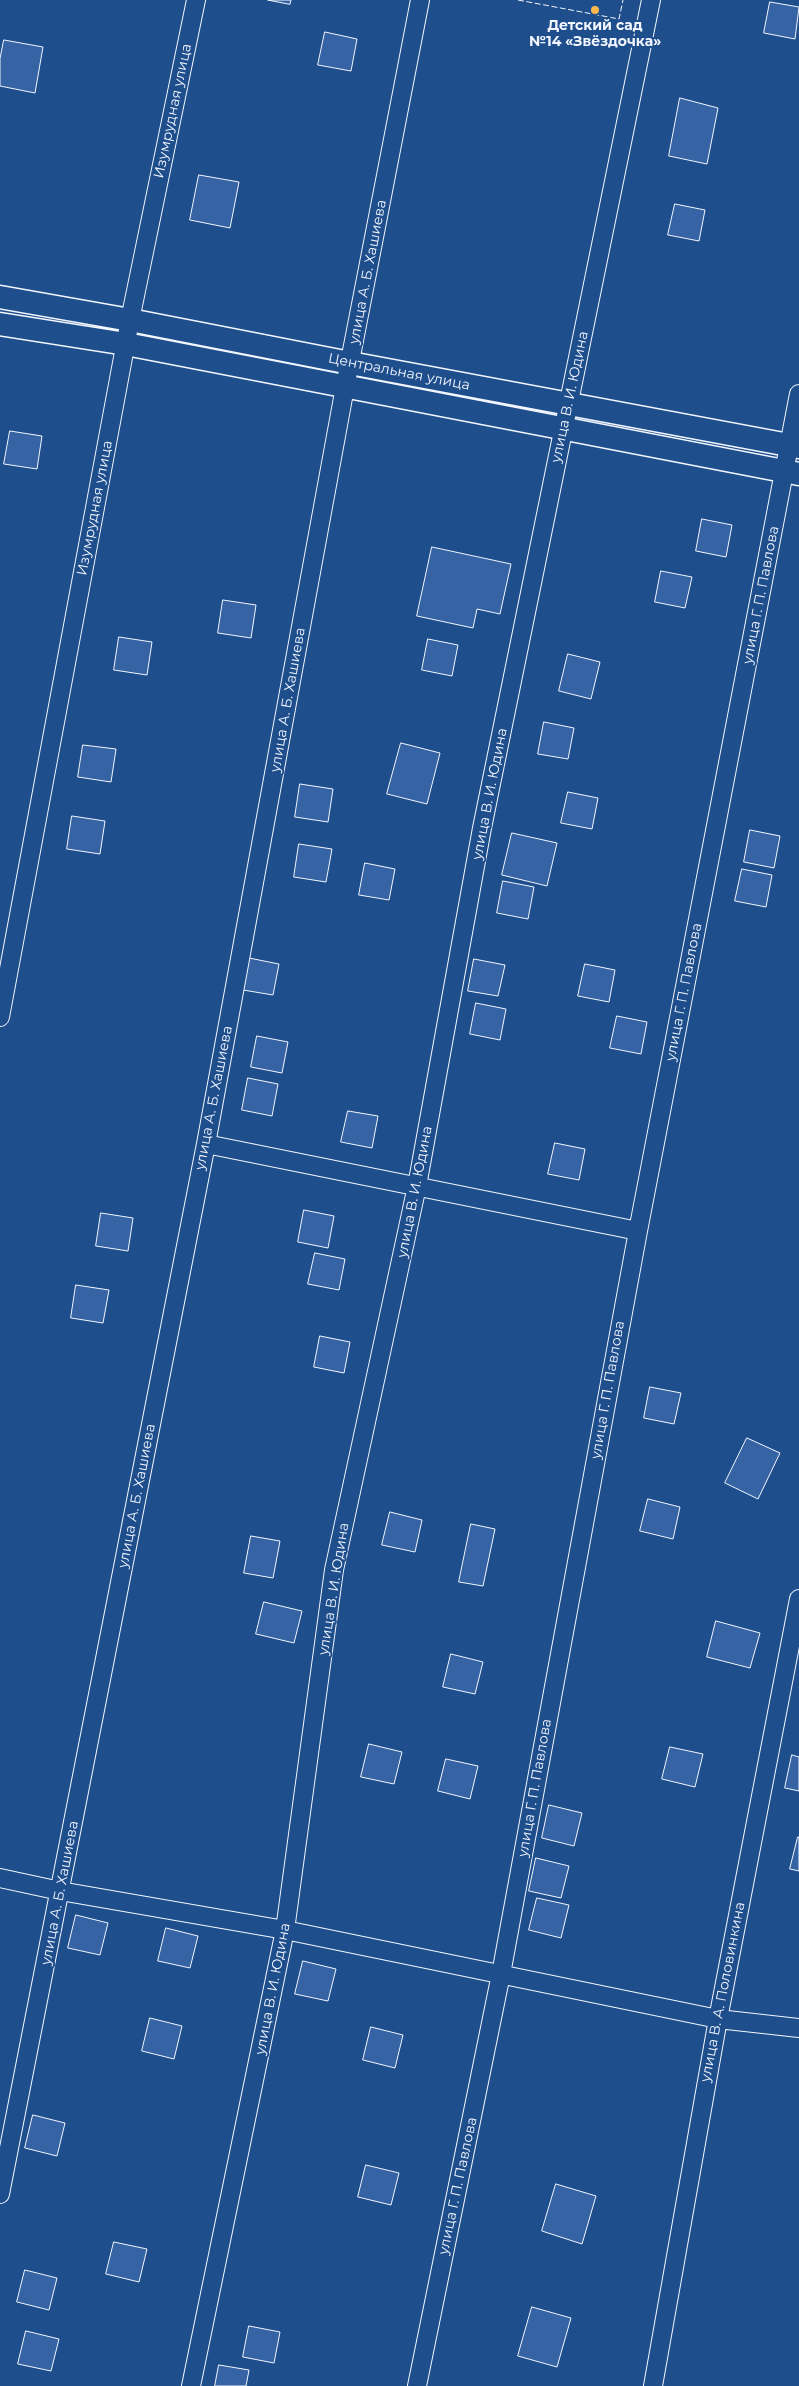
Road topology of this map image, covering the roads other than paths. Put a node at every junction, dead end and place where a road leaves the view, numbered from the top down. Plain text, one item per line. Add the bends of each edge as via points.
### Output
1 (196, 0) edge
2 (420, 0) edge
3 (651, 0) edge
4 (0, 297) edge
5 (130, 320) junction
6 (0, 324) edge
7 (126, 344) junction
8 (350, 363) junction
9 (345, 387) junction
10 (799, 394) edge
11 (569, 403) junction
12 (563, 428) junction
13 (794, 446) edge
14 (792, 473) edge
15 (0, 1018) edge
16 (206, 1144) junction
17 (417, 1186) junction
18 (638, 1231) junction
19 (799, 1599) edge
20 (0, 1878) edge
21 (60, 1891) junction
22 (285, 1930) junction
23 (501, 1974) junction
24 (718, 2019) junction
25 (799, 2028) edge
26 (0, 2194) edge
27 (190, 2386) edge
28 (417, 2386) edge
29 (653, 2386) edge

1 - 5 street, Изумрудная улица
2 - 8 street, улица А. Б. Хашиева
3 - 11 street, улица В. И. Юдина
4 - 5 street, Центральная улица
5 - 7 street, Изумрудная улица
5 - 8 street, Центральная улица
6 - 7 street
7 - 9 street
7 - 15 street, Изумрудная улица
8 - 9 street, улица А. Б. Хашиева
8 - 11 street, Центральная улица
9 - 12 street
9 - 16 street, улица А. Б. Хашиева
10 - 13 street, улица Г. П. Павлова
11 - 12 street, улица В. И. Юдина
11 - 13 street, Центральная улица
12 - 14 street
12 - 17 street, улица В. И. Юдина via 482,828
13 - 14 street, улица Г. П. Павлова
14 - 18 street, улица Г. П. Павлова
16 - 17 street
16 - 21 street, улица А. Б. Хашиева
17 - 18 street
17 - 22 street, улица В. И. Юдина via 334,1570
18 - 23 street, улица Г. П. Павлова
19 - 24 street, улица В. А. Половинкина
20 - 21 street
21 - 22 street
21 - 26 street, улица А. Б. Хашиева
22 - 23 street
22 - 27 street, улица В. И. Юдина
23 - 24 street
23 - 28 street, улица Г. П. Павлова
24 - 25 street
24 - 29 street, улица В. А. Половинкина

